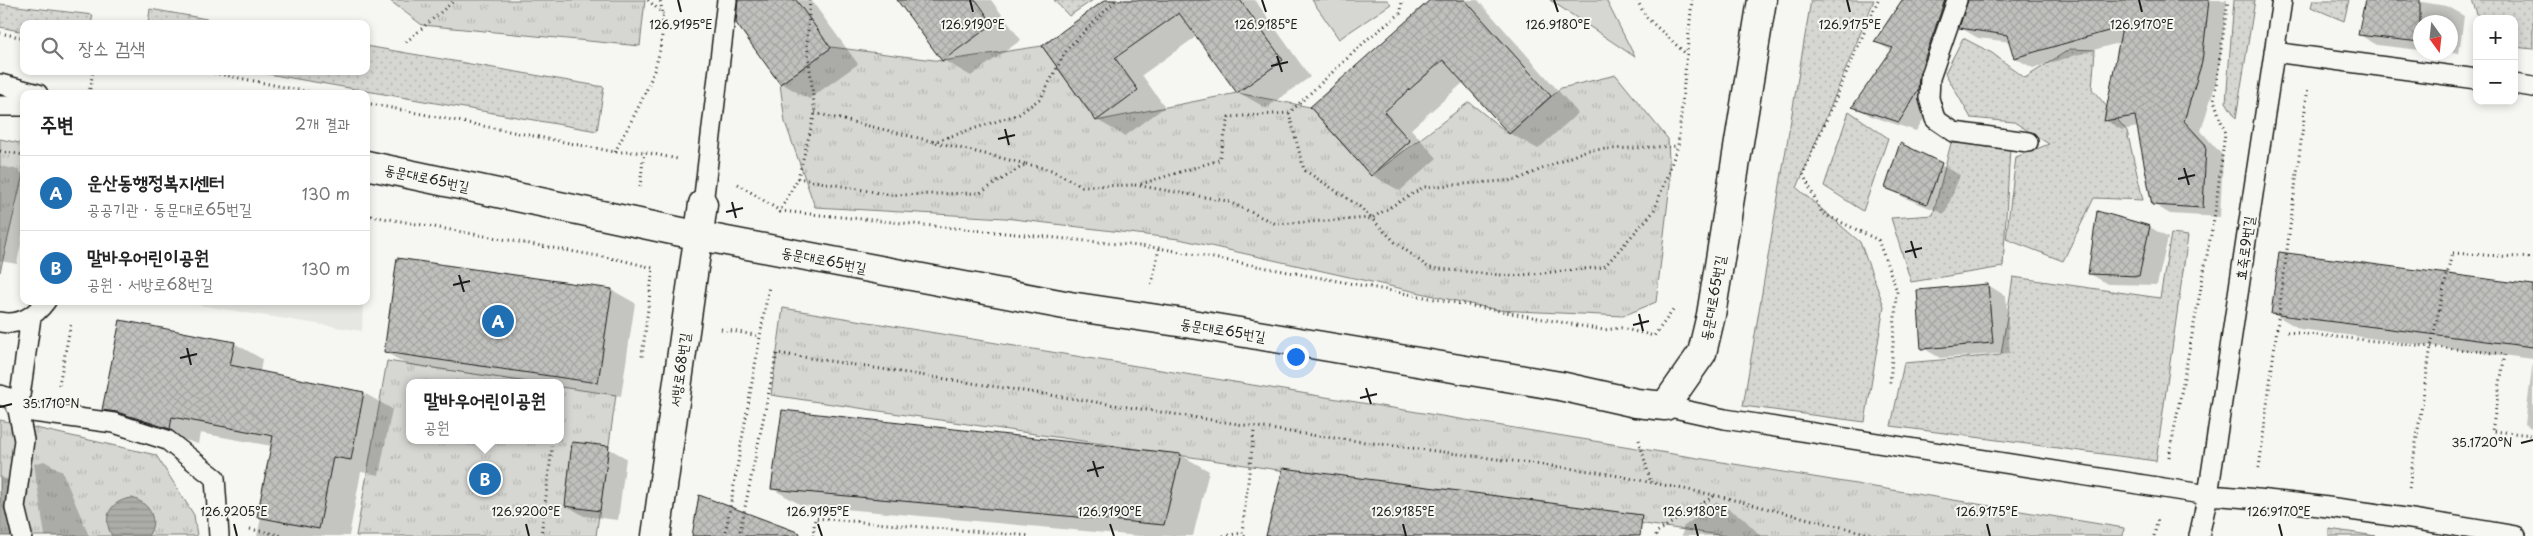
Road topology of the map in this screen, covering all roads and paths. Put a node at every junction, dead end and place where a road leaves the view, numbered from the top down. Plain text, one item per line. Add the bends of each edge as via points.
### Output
1 (455, 0) edge
2 (648, 0) edge
3 (660, 0) edge
4 (727, 0) edge
5 (810, 0) edge
6 (1116, 0) edge
7 (1402, 0) edge
8 (1637, 0) edge
9 (1692, 0) edge
10 (1762, 0) edge
11 (1878, 0) edge
12 (1957, 0) edge
13 (2228, 0) edge
14 (2282, 0) edge
15 (663, 14) junction
16 (0, 34) edge
17 (20, 37) edge
18 (406, 42) dead end
19 (2274, 52) junction
20 (1686, 53) junction
21 (92, 75) edge
22 (224, 75) edge
23 (2473, 78) edge
24 (2314, 82) dead end
25 (0, 84) edge
26 (2518, 85) edge
27 (2533, 87) edge
28 (23, 90) edge
29 (89, 90) edge
30 (299, 90) edge
31 (370, 104) edge
32 (0, 106) edge
33 (20, 106) edge
34 (814, 113) junction
35 (1289, 113) junction
36 (2028, 142) dead end
37 (933, 143) junction
38 (1678, 146) junction
39 (0, 151) edge
40 (614, 152) junction
41 (20, 154) edge
42 (708, 164) junction
43 (1026, 164) junction
44 (370, 166) edge
45 (798, 178) junction
46 (1135, 185) junction
47 (703, 204) joint
48 (780, 211) junction
49 (370, 216) edge
50 (1372, 218) junction
51 (700, 236) junction
52 (2533, 258) edge
53 (767, 297) dead end
54 (1679, 304) dead end
55 (43, 305) edge
56 (30, 317) junction
57 (71, 321) dead end
58 (0, 322) edge
59 (2287, 332) dead end
60 (2431, 346) junction
61 (642, 364) dead end
62 (1890, 383) dead end
63 (58, 393) dead end
64 (0, 394) edge
65 (1664, 406) junction
66 (18, 410) junction
67 (1254, 431) dead end
68 (2533, 435) edge
69 (1637, 436) dead end
70 (552, 444) edge
71 (1651, 482) junction
72 (2163, 488) junction
73 (2408, 494) dead end
74 (2208, 495) junction
75 (1714, 496) junction
76 (2256, 498) junction
77 (1243, 535) edge
78 (22, 536) edge
79 (219, 536) edge
80 (541, 536) edge
81 (656, 536) edge
82 (725, 536) edge
83 (739, 536) edge
84 (813, 536) edge
85 (1032, 536) edge
86 (1223, 536) edge
87 (1656, 536) edge
88 (1877, 536) edge
89 (2154, 536) edge
90 (2199, 536) edge
91 (2516, 536) edge

1 - 18 path
2 - 15 path
3 - 15 path
4 - 42 lane
5 - 34 path via 808,43
6 - 37 path via 1067,49 1041,98 1019,114
7 - 35 path via 1401,13 1369,38
8 - 20 path via 1646,17
9 - 20 path
10 - 65 street, 동문대로65번길 via 1702,354
11 - 62 path via 1803,174 1822,212 1878,240 1897,291
12 - 36 lane via 1930,78 1929,98 1935,119 1954,132
13 - 72 path via 2214,100 2225,133 2220,178
14 - 19 lane, 효죽로9번길
15 - 40 path via 664,36 658,62
16 - 17 path
19 - 23 lane
19 - 74 lane, 효죽로9번길
20 - 38 path
21 - 29 path
22 - 30 path
24 - 76 path via 2308,86
25 - 28 lane
26 - 27 lane
31 - 40 path
32 - 33 lane
34 - 37 path
34 - 45 path
35 - 46 path via 1229,116 1219,160
35 - 50 path via 1304,170
37 - 43 path
38 - 50 path via 1587,150 1516,180 1424,187
38 - 50 path via 1654,211 1604,267 1512,276 1429,268 1395,242
39 - 41 path
40 - 42 path via 644,152
42 - 47 lane
42 - 48 path
43 - 45 path via 980,193 891,195
43 - 46 path via 1051,170 1082,186
44 - 51 street, 동문대로65번길
45 - 48 path
46 - 50 path via 1227,200 1276,224
47 - 51 street, 서방로68번길
48 - 54 path via 1159,248 1603,330 1621,328 1654,336
49 - 61 path via 653,268
51 - 65 street, 동문대로65번길 via 1070,306 1198,325
51 - 81 street, 서방로68번길
52 - 60 path via 2452,253
53 - 82 path
55 - 56 lane
56 - 58 lane
56 - 66 lane
57 - 63 path
59 - 60 path
60 - 68 path via 2505,354 2492,431
60 - 73 path
64 - 66 lane via 12,399
65 - 72 lane
66 - 78 lane via 24,440 15,507
66 - 79 lane via 114,423 167,440 215,478
67 - 77 path
69 - 71 path
70 - 80 path
71 - 75 path
71 - 83 path via 1588,470 1303,434 777,353
72 - 74 lane
72 - 89 path
74 - 76 lane
74 - 90 lane, 효죽로9번길
75 - 87 path via 1657,532
75 - 88 path
76 - 91 lane via 2392,515
77 - 86 path
84 - 85 path via 815,518

